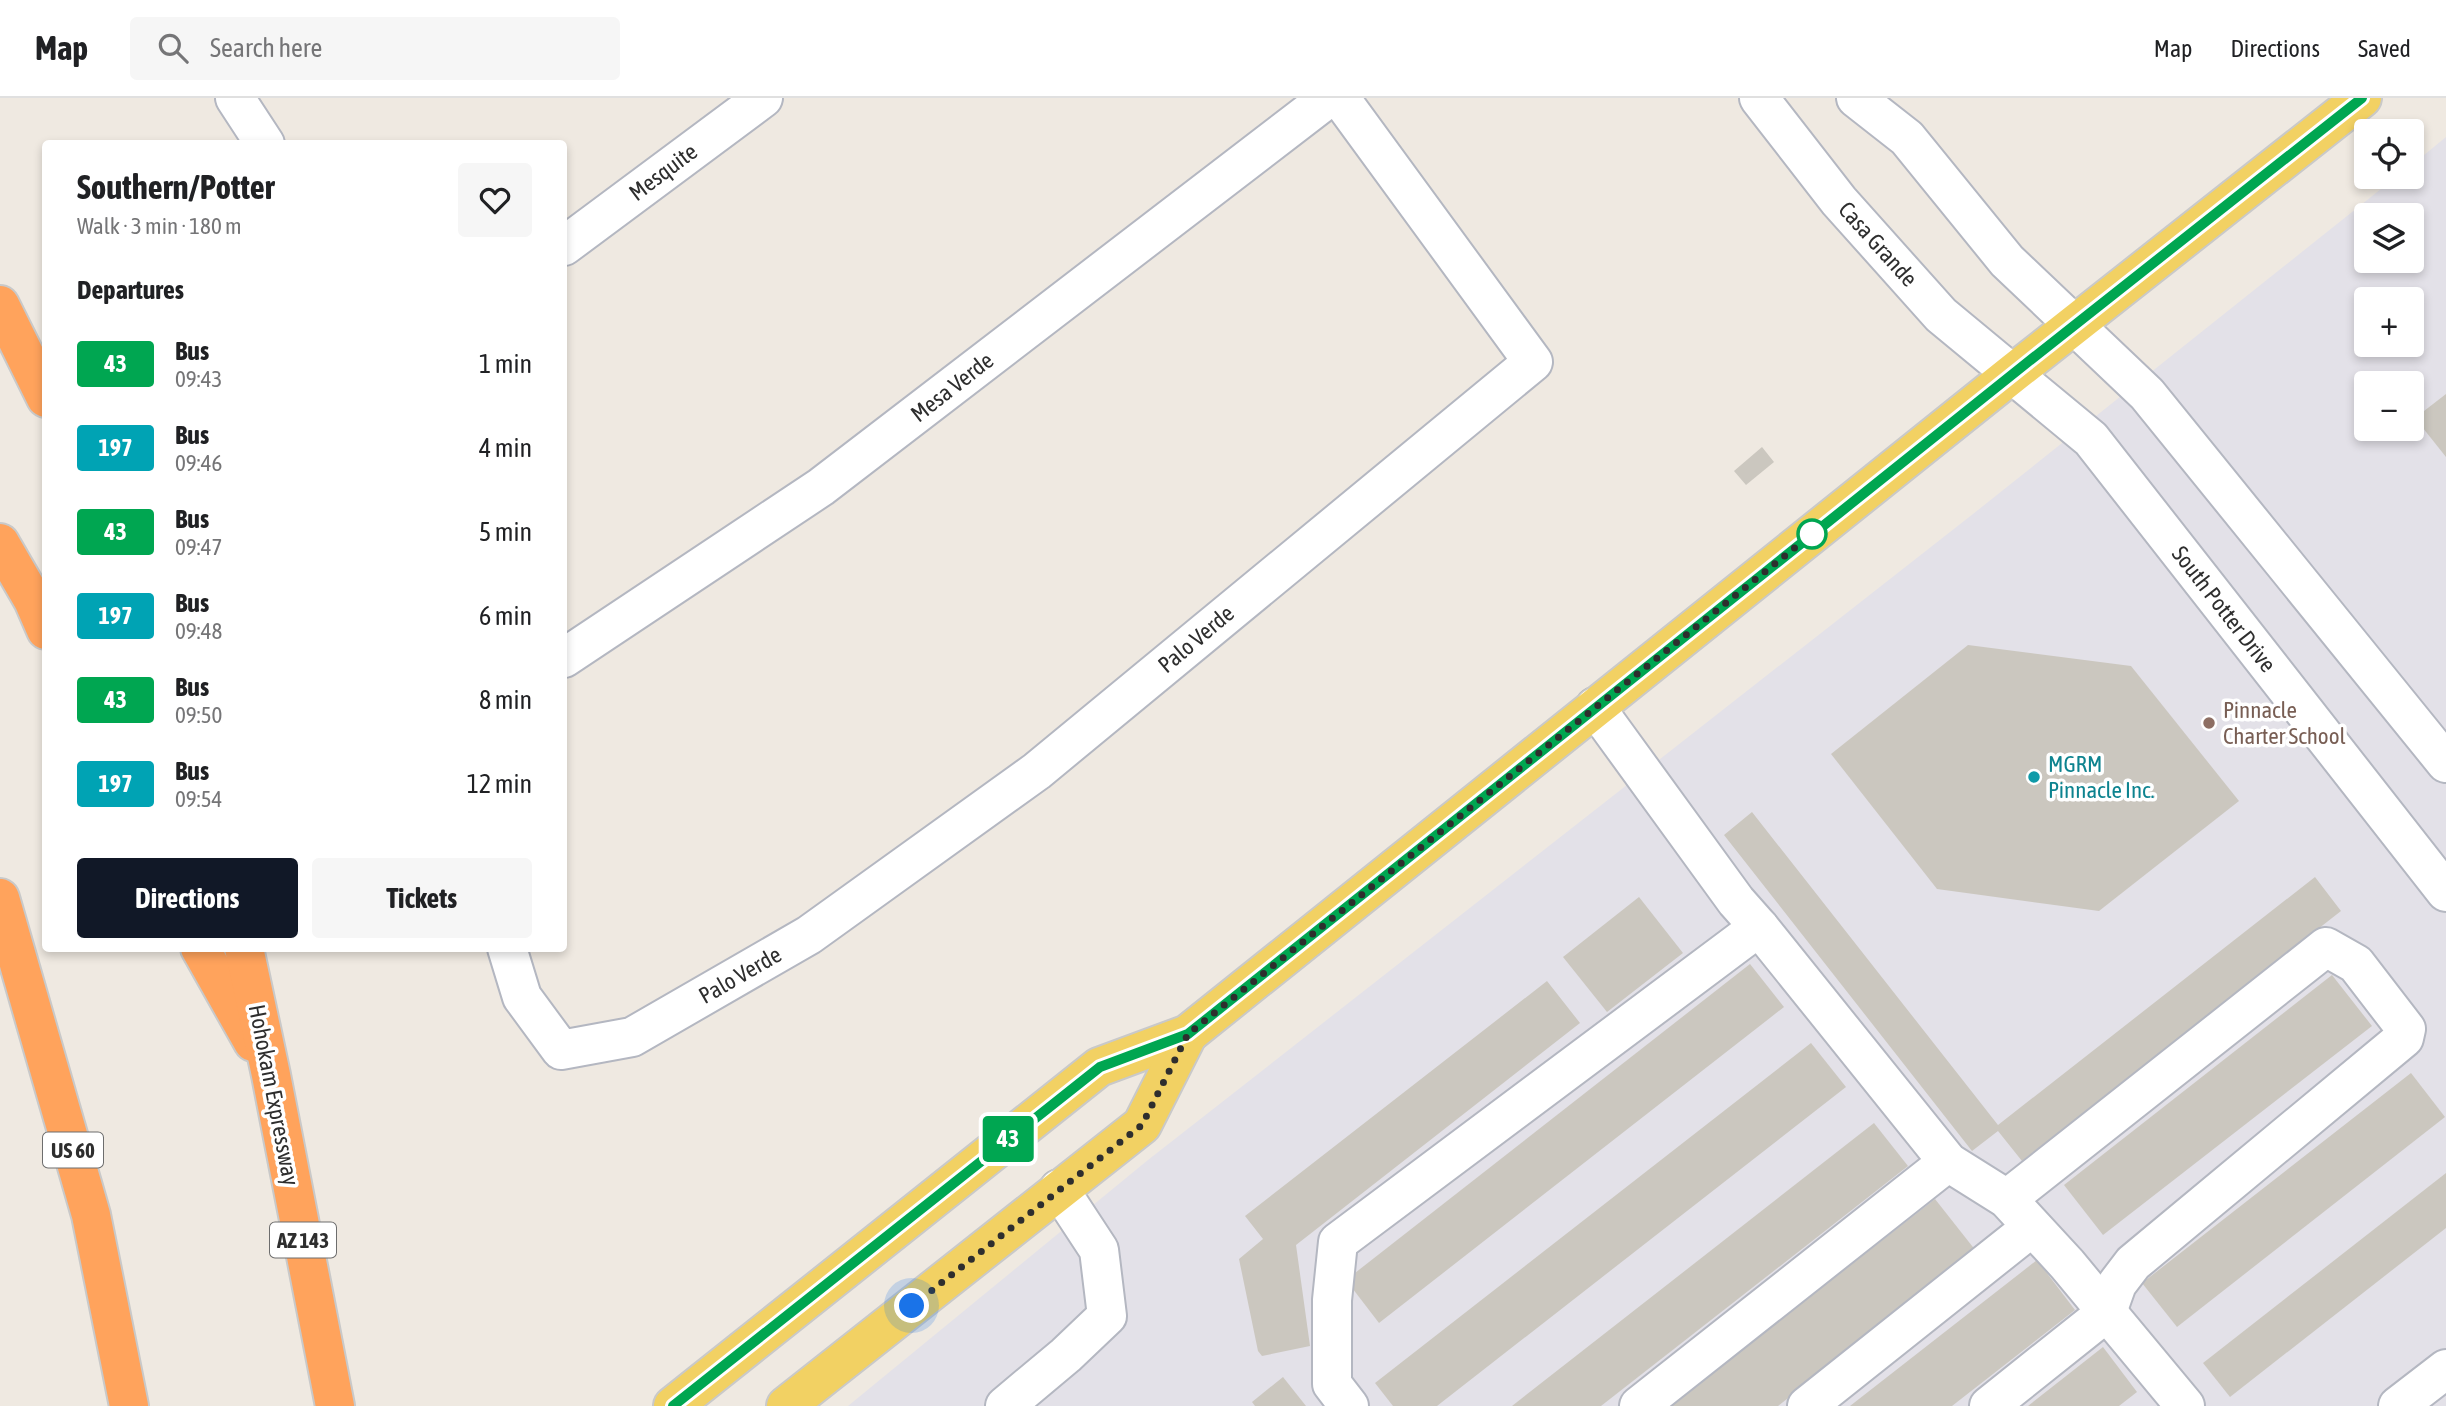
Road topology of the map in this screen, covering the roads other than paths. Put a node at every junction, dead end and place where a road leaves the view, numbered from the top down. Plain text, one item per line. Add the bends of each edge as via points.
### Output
1 (235, 98) edge
2 (763, 98) edge
3 (1328, 98) edge
4 (1340, 98) edge
5 (1759, 98) edge
6 (1856, 98) edge
7 (2362, 98) edge
8 (262, 140) edge
9 (567, 244) edge
10 (0, 305) edge
11 (2074, 325) junction
12 (2012, 374) junction
13 (42, 389) edge
14 (0, 543) edge
15 (42, 620) edge
16 (567, 655) edge
17 (1595, 707) junction
18 (2446, 762) edge
19 (2446, 892) edge
20 (0, 898) edge
21 (1759, 927) junction
22 (202, 952) edge
23 (245, 952) edge
24 (508, 952) edge
25 (1188, 1034) junction
26 (271, 1075) junction
27 (1948, 1162) junction
28 (1059, 1189) junction
29 (2019, 1213) junction
30 (2107, 1312) junction
31 (2446, 1369) edge
32 (2169, 1401) edge
33 (129, 1406) edge
34 (335, 1406) edge
35 (673, 1406) edge
36 (786, 1406) edge
37 (1005, 1406) edge
38 (1349, 1406) edge
39 (1639, 1406) edge
40 (1807, 1406) edge
41 (1989, 1406) edge
42 (2398, 1406) edge

1 - 8 street
2 - 9 street, Mesquite
3 - 16 street, Mesa Verde via 821,487
4 - 24 street, Palo Verde via 1533,362 1037,771 809,935 632,1037 561,1050 522,997
5 - 12 street, Casa Grande via 1839,201 1941,315
6 - 11 street via 1907,138 2007,261
7 - 11 main road
10 - 13 highway
11 - 12 main road
11 - 18 street via 2147,394
12 - 17 main road
12 - 19 street, South Potter Drive via 2091,439
14 - 15 highway
17 - 21 street
17 - 25 main road
20 - 33 highway, US 60 via 92,1215
21 - 27 street
21 - 38 street via 1338,1242 1332,1300 1332,1384
22 - 26 highway
23 - 26 highway, Hohokam Expressway / AZ 143
25 - 28 main road via 1142,1125
25 - 35 main road via 1100,1067
26 - 34 highway, Hohokam Expressway / AZ 143
27 - 29 street
27 - 39 street
28 - 36 main road
28 - 37 street via 1099,1250 1107,1316
29 - 30 street
29 - 30 street via 2326,947 2356,964 2406,1029 2404,1038 2133,1263 2117,1284
29 - 40 street
30 - 32 street
30 - 41 street
31 - 42 street

